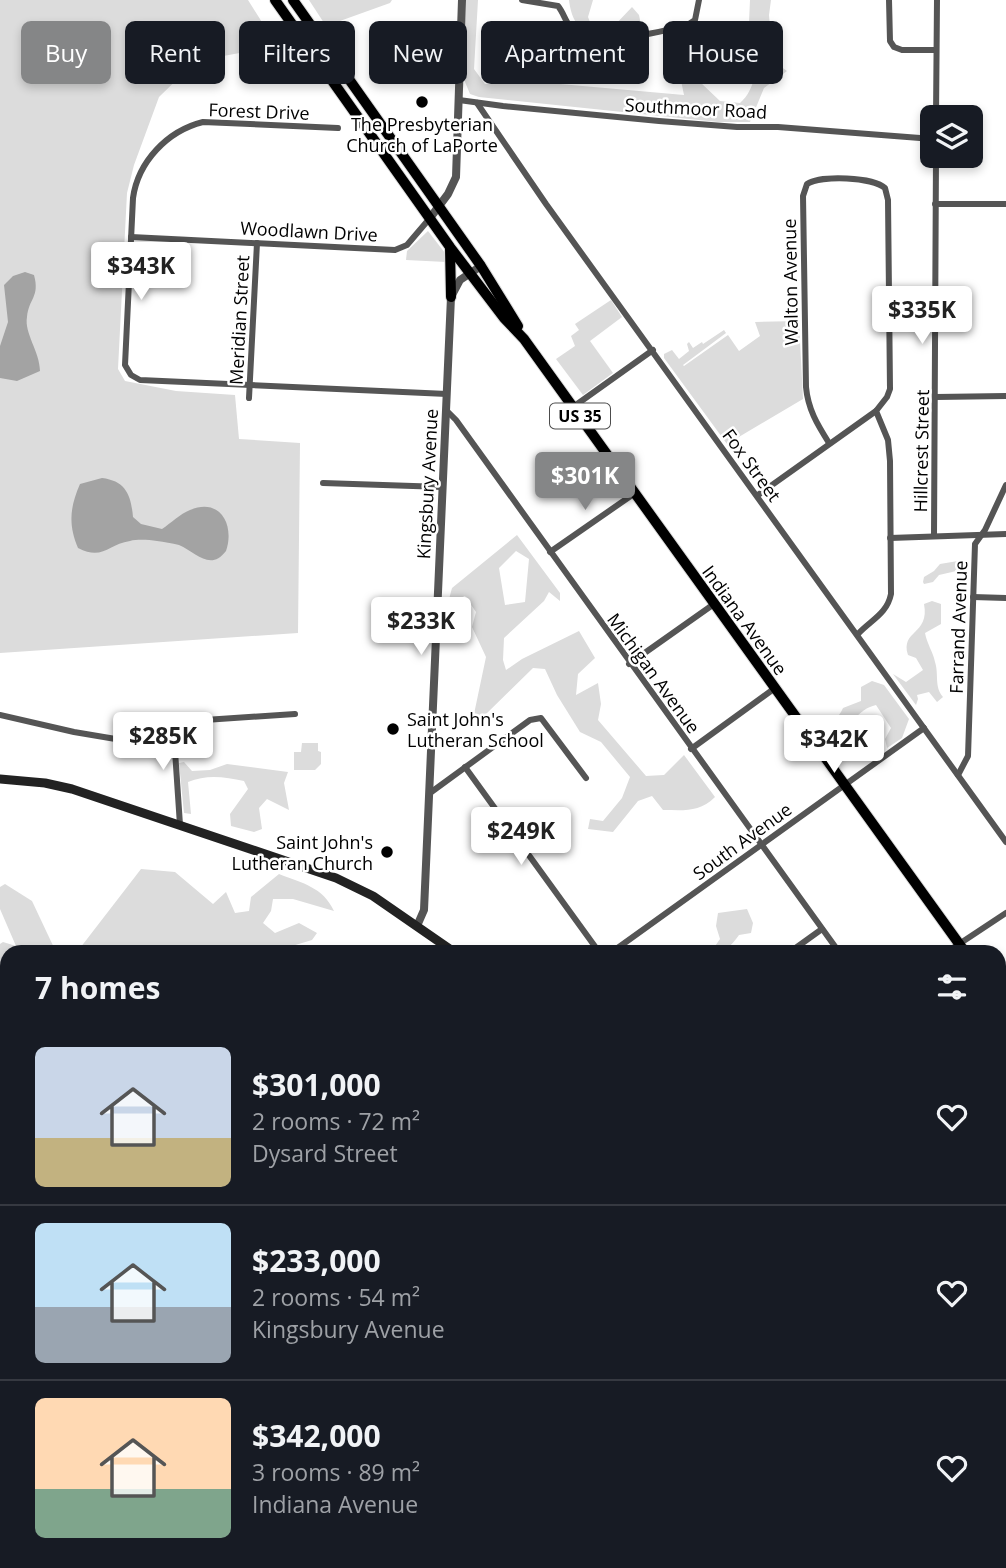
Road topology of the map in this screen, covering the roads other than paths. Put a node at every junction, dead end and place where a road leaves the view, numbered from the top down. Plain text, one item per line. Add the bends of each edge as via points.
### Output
1 (275, 0) edge
2 (293, 0) edge
3 (462, 0) edge
4 (522, 0) edge
5 (699, 0) edge
6 (890, 0) edge
7 (937, 0) edge
8 (559, 3) edge
9 (290, 21) edge
10 (307, 21) edge
11 (936, 50) junction
12 (335, 84) edge
13 (351, 84) edge
14 (459, 100) junction
15 (477, 103) junction
16 (936, 105) edge
17 (338, 128) dead end
18 (920, 138) edge
19 (936, 168) edge
20 (935, 204) junction
21 (1006, 205) edge
22 (439, 207) junction
23 (430, 218) junction
24 (131, 237) junction
25 (257, 243) junction
26 (450, 247) junction
27 (481, 266) junction
28 (469, 273) junction
29 (451, 297) junction
30 (524, 339) junction
31 (653, 350) junction
32 (250, 386) junction
33 (447, 394) junction
34 (1006, 396) edge
35 (936, 397) junction
36 (249, 398) dead end
37 (573, 407) junction
38 (446, 410) junction
39 (876, 411) junction
40 (829, 443) junction
41 (323, 483) dead end
42 (1006, 485) edge
43 (443, 487) junction
44 (635, 493) junction
45 (758, 495) junction
46 (880, 505) dead end
47 (890, 505) junction
48 (1006, 534) edge
49 (982, 535) junction
50 (934, 536) junction
51 (890, 538) junction
52 (550, 552) junction
53 (973, 597) junction
54 (1006, 598) edge
55 (714, 604) junction
56 (858, 634) junction
57 (629, 664) junction
58 (775, 688) junction
59 (295, 713) dead end
60 (0, 715) edge
61 (923, 728) junction
62 (175, 749) junction
63 (691, 749) junction
64 (465, 767) junction
65 (958, 775) junction
66 (586, 778) dead end
67 (0, 779) edge
68 (844, 784) junction
69 (430, 793) junction
70 (180, 825) junction
71 (1006, 842) edge
72 (761, 845) junction
73 (1006, 913) edge
74 (417, 926) junction
75 (822, 929) junction
76 (444, 945) edge
77 (594, 945) edge
78 (622, 945) edge
79 (800, 945) edge
80 (834, 945) edge
81 (960, 945) edge
82 (966, 945) edge

1 - 9 main road, Indiana Avenue / US 35
2 - 10 main road, Indiana Avenue / US 35
3 - 14 street
4 - 8 street
5 - 8 street via 695,20 686,26 615,39 576,31
6 - 11 street via 894,47
7 - 11 street
11 - 16 street
12 - 23 main road, Indiana Avenue / US 35
13 - 22 main road, Indiana Avenue / US 35
14 - 15 street, Southmoor Road
14 - 22 street via 456,177
15 - 18 street, Southmoor Road via 672,122
15 - 31 street, Fox Street
17 - 24 street, Forest Drive via 210,122 190,126 159,147 143,166 132,198
19 - 20 street, Hillcrest Street
20 - 21 street
20 - 35 street, Hillcrest Street
22 - 23 street
22 - 27 main road, Indiana Avenue / US 35
23 - 25 street, Woodlawn Drive via 407,245 395,250
23 - 26 main road, Indiana Avenue / US 35
24 - 25 street, Woodlawn Drive
24 - 32 street, Forest Drive via 125,365 131,375 140,380
25 - 32 street, Meridian Street
26 - 28 main road, Indiana Avenue / US 35
26 - 29 main road
27 - 28 street
27 - 30 main road, Indiana Avenue / US 35
28 - 29 street via 460,279
28 - 30 main road, Indiana Avenue / US 35
29 - 33 street, Kingsbury Avenue
30 - 37 main road, Indiana Avenue / US 35
31 - 37 street
31 - 45 street, Fox Street
32 - 33 street
32 - 36 street, Meridian Street
33 - 38 street, Kingsbury Avenue
34 - 35 street
35 - 50 street, Hillcrest Street
37 - 44 main road, Indiana Avenue / US 35
38 - 43 street, Kingsbury Avenue
38 - 52 street, Michigan Avenue
39 - 40 street
39 - 40 street, Walton Avenue via 890,389 888,200 885,188 875,181 821,179 807,184 803,196 806,387 811,412
39 - 47 street via 888,440
40 - 45 street
41 - 43 street
42 - 49 street, Farrand Avenue
43 - 69 street, Kingsbury Avenue
44 - 52 street
44 - 55 main road, Indiana Avenue / US 35
45 - 56 street, Fox Street
46 - 47 street
47 - 51 street
48 - 49 street
49 - 50 street
49 - 53 street, Farrand Avenue via 975,544
50 - 51 street
51 - 56 street via 890,600 880,616
52 - 57 street, Michigan Avenue
53 - 54 street
53 - 65 street, Farrand Avenue via 968,756
55 - 57 street
55 - 58 main road, Indiana Avenue / US 35
56 - 61 street, Fox Street
57 - 63 street, Michigan Avenue
58 - 63 street
58 - 68 main road, Indiana Avenue / US 35
59 - 62 street via 183,722 175,728
60 - 62 street
61 - 65 street, Fox Street
61 - 68 street, South Avenue
62 - 70 street
63 - 72 street, Michigan Avenue
64 - 66 street via 530,720 541,718
64 - 69 street
64 - 77 street
65 - 71 street, Fox Street
67 - 70 main road via 72,789
68 - 72 street, South Avenue
68 - 81 main road, Indiana Avenue / US 35
69 - 74 street, Kingsbury Avenue via 424,910
70 - 74 main road via 336,878
72 - 75 street, Michigan Avenue
72 - 78 street, South Avenue
73 - 82 street
74 - 76 main road
75 - 79 street
75 - 80 street, Michigan Avenue

